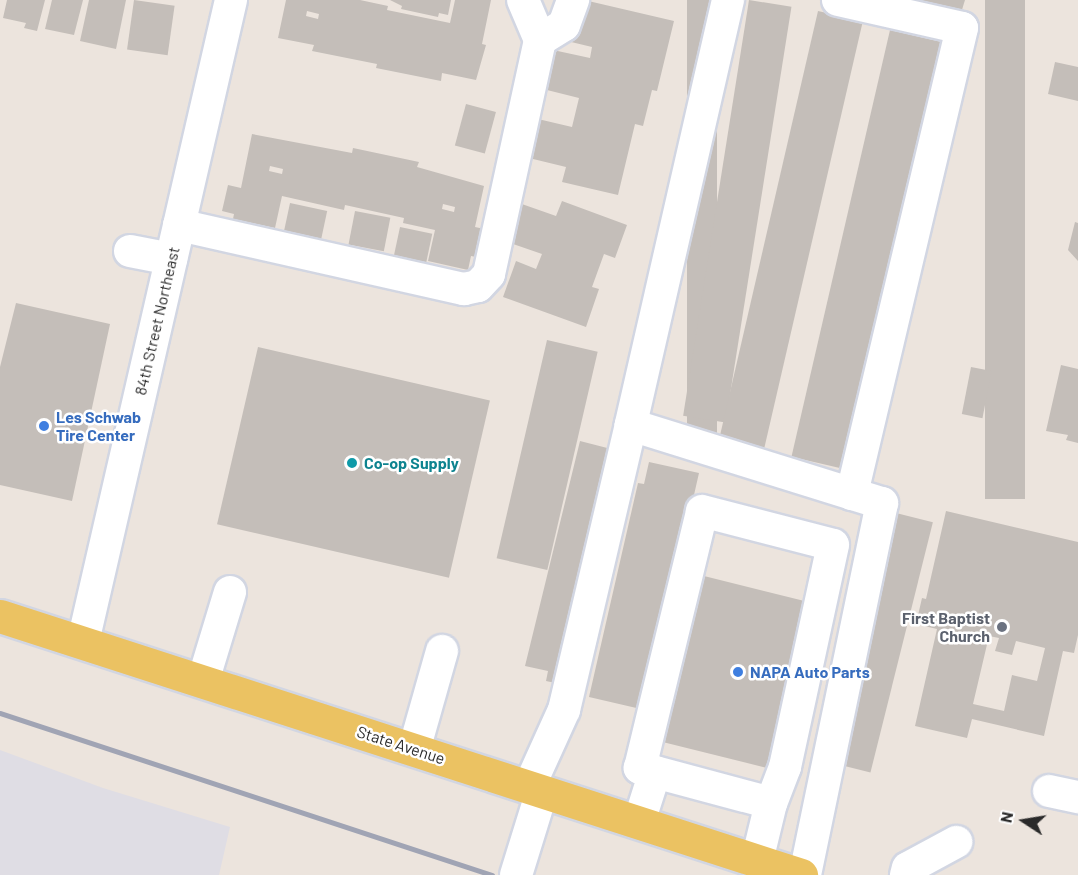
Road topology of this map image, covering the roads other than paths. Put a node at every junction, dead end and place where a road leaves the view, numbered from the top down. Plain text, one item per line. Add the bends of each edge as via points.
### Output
1 (231, 0) edge
2 (524, 0) edge
3 (573, 0) edge
4 (728, 0) edge
5 (838, 0) edge
6 (540, 40) junction
7 (179, 225) junction
8 (130, 251) dead end
9 (171, 259) junction
10 (631, 425) junction
11 (852, 494) junction
12 (230, 592) dead end
13 (0, 616) edge
14 (83, 642) junction
15 (442, 651) dead end
16 (203, 681) junction
17 (414, 750) junction
18 (655, 772) junction
19 (536, 789) junction
20 (771, 803) junction
21 (639, 822) junction
22 (956, 842) dead end
23 (757, 861) junction
24 (516, 875) edge
25 (803, 875) edge
26 (906, 875) edge

1 - 7 street, 84th Street Northeast
2 - 6 street
3 - 6 street via 564,25
4 - 10 street
5 - 11 street via 962,28
6 - 7 street via 489,274 478,286 464,289
7 - 9 street, 84th Street Northeast
8 - 9 street
9 - 14 street, 84th Street Northeast
10 - 11 street
10 - 19 street via 564,710
11 - 25 street via 882,503
12 - 16 street
13 - 14 main road, State Avenue
14 - 16 main road, State Avenue
15 - 17 street
16 - 17 main road, State Avenue
17 - 19 main road, State Avenue
18 - 20 street
18 - 20 street via 640,768 702,512 833,545 784,767
18 - 21 street
19 - 21 main road, State Avenue
19 - 24 street
20 - 23 street
21 - 23 main road, State Avenue
22 - 26 street via 908,868
23 - 25 main road, State Avenue

